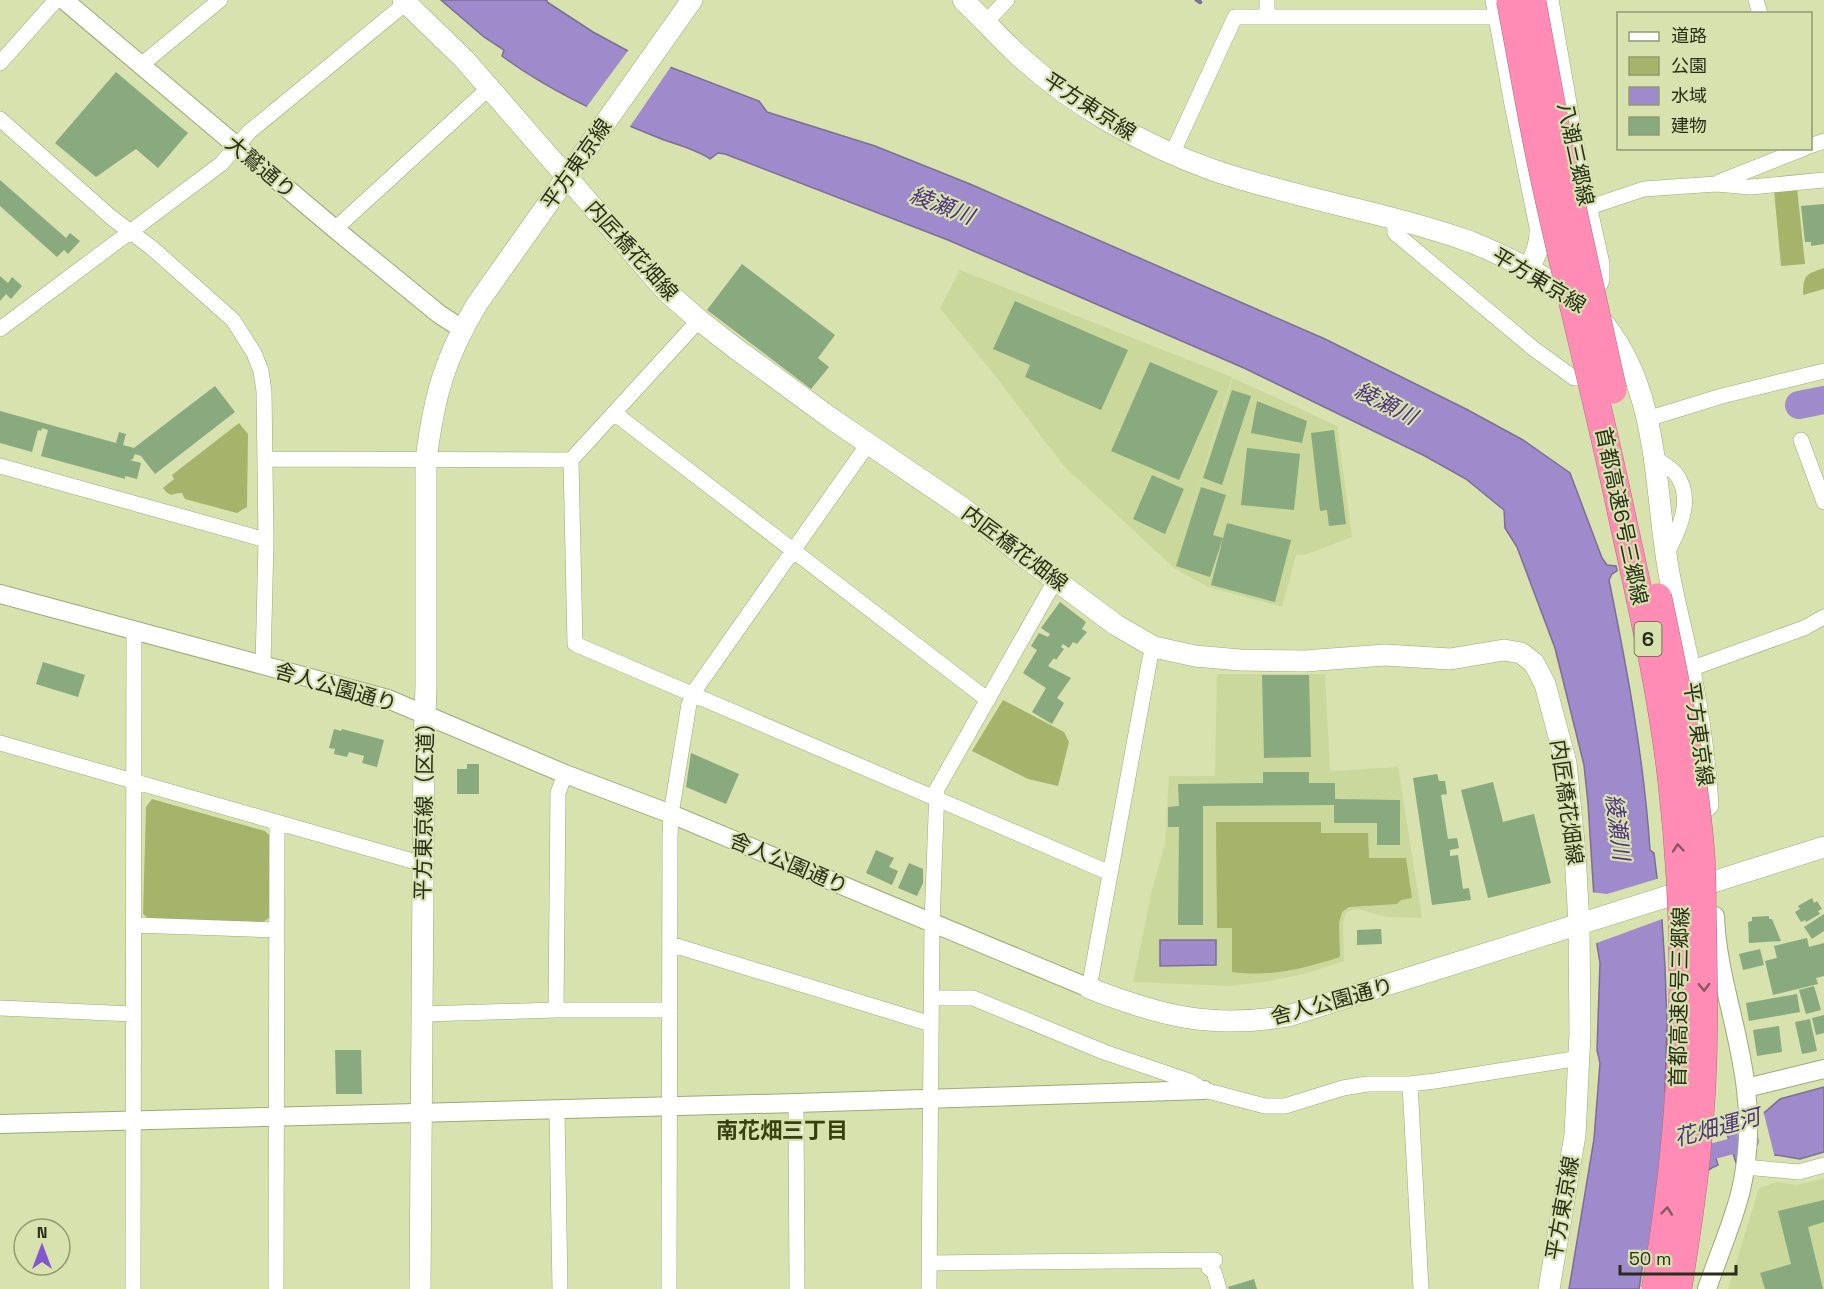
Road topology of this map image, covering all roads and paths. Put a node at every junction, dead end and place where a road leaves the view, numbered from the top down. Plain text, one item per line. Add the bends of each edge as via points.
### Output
1 (56, 0) edge
2 (64, 0) edge
3 (220, 0) edge
4 (692, 0) edge
5 (963, 0) edge
6 (1007, 0) edge
7 (1267, 0) edge
8 (1532, 0) edge
9 (1548, 0) edge
10 (404, 2) edge
11 (1502, 6) edge
12 (1267, 17) junction
13 (986, 22) junction
14 (0, 63) edge
15 (141, 65) junction
16 (488, 89) junction
17 (1564, 97) junction
18 (1515, 104) junction
19 (0, 119) edge
20 (237, 146) junction
21 (1799, 150) edge
22 (1524, 151) junction
23 (1172, 154) junction
24 (566, 177) junction
25 (1824, 180) edge
26 (1716, 183) junction
27 (1587, 208) junction
28 (1395, 219) junction
29 (335, 229) junction
30 (130, 232) junction
31 (1529, 269) junction
32 (1585, 304) junction
33 (699, 320) junction
34 (0, 329) edge
35 (462, 329) junction
36 (1630, 367) junction
37 (1824, 371) edge
38 (614, 413) junction
39 (1647, 419) junction
40 (1801, 440) dead end
41 (868, 444) junction
42 (265, 459) junction
43 (426, 460) junction
44 (571, 460) junction
45 (0, 466) edge
46 (1824, 502) edge
47 (266, 540) junction
48 (792, 551) junction
49 (1056, 579) junction
50 (0, 594) edge
51 (1824, 617) edge
52 (134, 631) junction
53 (1154, 647) junction
54 (263, 666) junction
55 (1690, 669) junction
56 (693, 693) junction
57 (988, 700) junction
58 (424, 714) junction
59 (0, 743) edge
60 (565, 774) junction
61 (134, 781) junction
62 (936, 798) junction
63 (671, 814) junction
64 (278, 823) junction
65 (1824, 847) edge
66 (423, 864) junction
67 (1110, 873) junction
68 (1714, 881) junction
69 (932, 923) junction
70 (1586, 923) junction
71 (134, 925) junction
72 (276, 930) junction
73 (670, 944) junction
74 (1089, 988) junction
75 (932, 998) junction
76 (0, 1008) edge
77 (556, 1010) junction
78 (670, 1010) junction
79 (133, 1014) junction
80 (422, 1014) junction
81 (931, 1024) junction
82 (1580, 1058) junction
83 (1824, 1069) edge
84 (1410, 1084) junction
85 (1746, 1088) junction
86 (1204, 1090) junction
87 (931, 1099) junction
88 (796, 1103) junction
89 (670, 1106) junction
90 (557, 1110) junction
91 (421, 1113) junction
92 (276, 1116) junction
93 (133, 1121) junction
94 (0, 1124) edge
95 (1745, 1164) junction
96 (1824, 1165) edge
97 (929, 1263) junction
98 (133, 1289) edge
99 (276, 1289) edge
100 (420, 1289) edge
101 (560, 1289) edge
102 (669, 1289) edge
103 (797, 1289) edge
104 (929, 1289) edge
105 (1219, 1289) edge
106 (1421, 1289) edge
107 (1549, 1289) edge
108 (1655, 1289) edge
109 (1678, 1289) edge
110 (1707, 1289) edge

1 - 14 street
2 - 15 street, 大鷲通り
3 - 15 street
4 - 24 main road, 平方東京線
5 - 13 main road, 平方東京線
6 - 13 street
7 - 12 street
8 -> 109 highway, 首都高速6号三郷線 / 6, bridge via 1562,160 1679,696 1701,854 1705,1011 1700,1117
9 - 17 main road, 八潮三郷線
10 - 16 main road, 内匠橋花畑線 via 464,59
10 - 20 street
11 - 12 street
11 - 18 main road
108 -> 11 highway, 首都高速6号三郷線 / 6, bridge via 1672,1169 1683,1017 1683,920 1672,782 1660,698 1607,445
12 - 23 street via 1235,17
13 - 23 main road, 平方東京線 via 1050,81 1137,138
15 - 20 street, 大鷲通り
16 - 24 main road, 内匠橋花畑線
16 - 29 street
17 - 18 main road
17 - 27 main road, 八潮三郷線
18 - 22 main road
19 - 30 street
20 - 29 street, 大鷲通り
20 - 30 street via 221,164
21 - 26 street
22 - 31 main road via 1541,238
22 - 32 main road via 1574,266
23 - 28 main road, 平方東京線 via 1214,170
24 - 33 main road, 内匠橋花畑線 via 666,291
24 - 35 main road, 平方東京線
25 - 26 street via 1750,187
26 - 27 street via 1644,189
27 - 32 main road, 八潮三郷線 via 1600,273
28 - 31 main road, 平方東京線 via 1471,242
28 - 36 street via 1395,233 1533,349 1574,378
29 - 35 street, 大鷲通り
30 - 34 street
30 - 42 street via 233,320 244,336 261,371
31 - 32 main road, 平方東京線
32 - 36 main road, 平方東京線 via 1605,325
33 - 38 street
33 - 41 main road, 内匠橋花畑線
35 - 43 main road, 平方東京線（区道） via 438,391
36 - 39 main road, 平方東京線
37 - 39 street
38 - 44 street
38 - 48 street
39 - 55 main road, 平方東京線 via 1666,555
40 - 46 street
41 - 48 street
41 - 49 main road, 内匠橋花畑線 via 963,508
42 - 43 street
42 - 47 street
43 - 44 street
43 - 58 main road, 平方東京線（区道）
44 - 56 street via 575,644
45 - 47 street
47 - 54 street
48 - 56 street
48 - 57 street
49 - 53 main road, 内匠橋花畑線 via 1116,625
49 - 57 street
50 - 52 street, 舎人公園通り
51 - 55 street via 1804,628
52 - 54 street, 舎人公園通り
52 - 61 street
53 - 67 street
53 - 70 main road, 内匠橋花畑線 via 1240,660 1305,661 1385,655 1450,659 1503,650 1527,657 1539,669 1545,684 1566,763
54 - 58 street, 舎人公園通り via 388,699
55 - 68 main road, 平方東京線 via 1704,759
56 - 62 street
56 - 63 street
57 - 62 street via 937,789
58 - 60 street, 舎人公園通り
58 - 66 main road, 平方東京線（区道）
59 - 61 street
60 - 63 street, 舎人公園通り
60 - 77 street via 558,793
61 - 64 street
61 - 71 street
62 - 67 street
62 - 69 street
63 - 69 street, 舎人公園通り
63 - 73 street
64 - 66 street
64 - 72 street
65 - 68 main road, 舎人公園通り
66 - 80 main road, 平方東京線（区道）
67 - 74 street
68 - 70 main road, 舎人公園通り
68 - 85 street via 1719,957
69 - 74 street, 舎人公園通り
69 - 75 street
70 - 74 main road, 舎人公園通り via 1322,1007 1268,1019 1234,1022 1184,1018 1131,1005
70 - 82 main road, 平方東京線
71 - 72 street
71 - 79 street
72 - 92 street
73 - 78 street
73 - 81 street
75 - 81 street
75 - 86 street via 973,998
76 - 79 street
77 - 78 street
77 - 80 street
78 - 89 street
79 - 93 street
80 - 91 main road, 平方東京線（区道）
81 - 87 street
82 - 84 street
82 - 107 main road, 平方東京線 via 1575,1135
83 - 85 street
84 - 86 street via 1343,1088 1285,1106 1265,1106
84 - 106 street
85 - 95 street
86 - 87 street
87 - 88 street
87 - 97 street
88 - 89 street
88 - 103 street
89 - 90 street
89 - 102 street
90 - 91 street
90 - 101 street
91 - 92 street
91 - 100 main road, 平方東京線（区道）
92 - 93 street
92 - 99 street
93 - 94 street
93 - 98 street
95 - 96 street via 1799,1172
95 - 110 street via 1741,1191
97 - 104 street
97 - 105 street via 1212,1264

